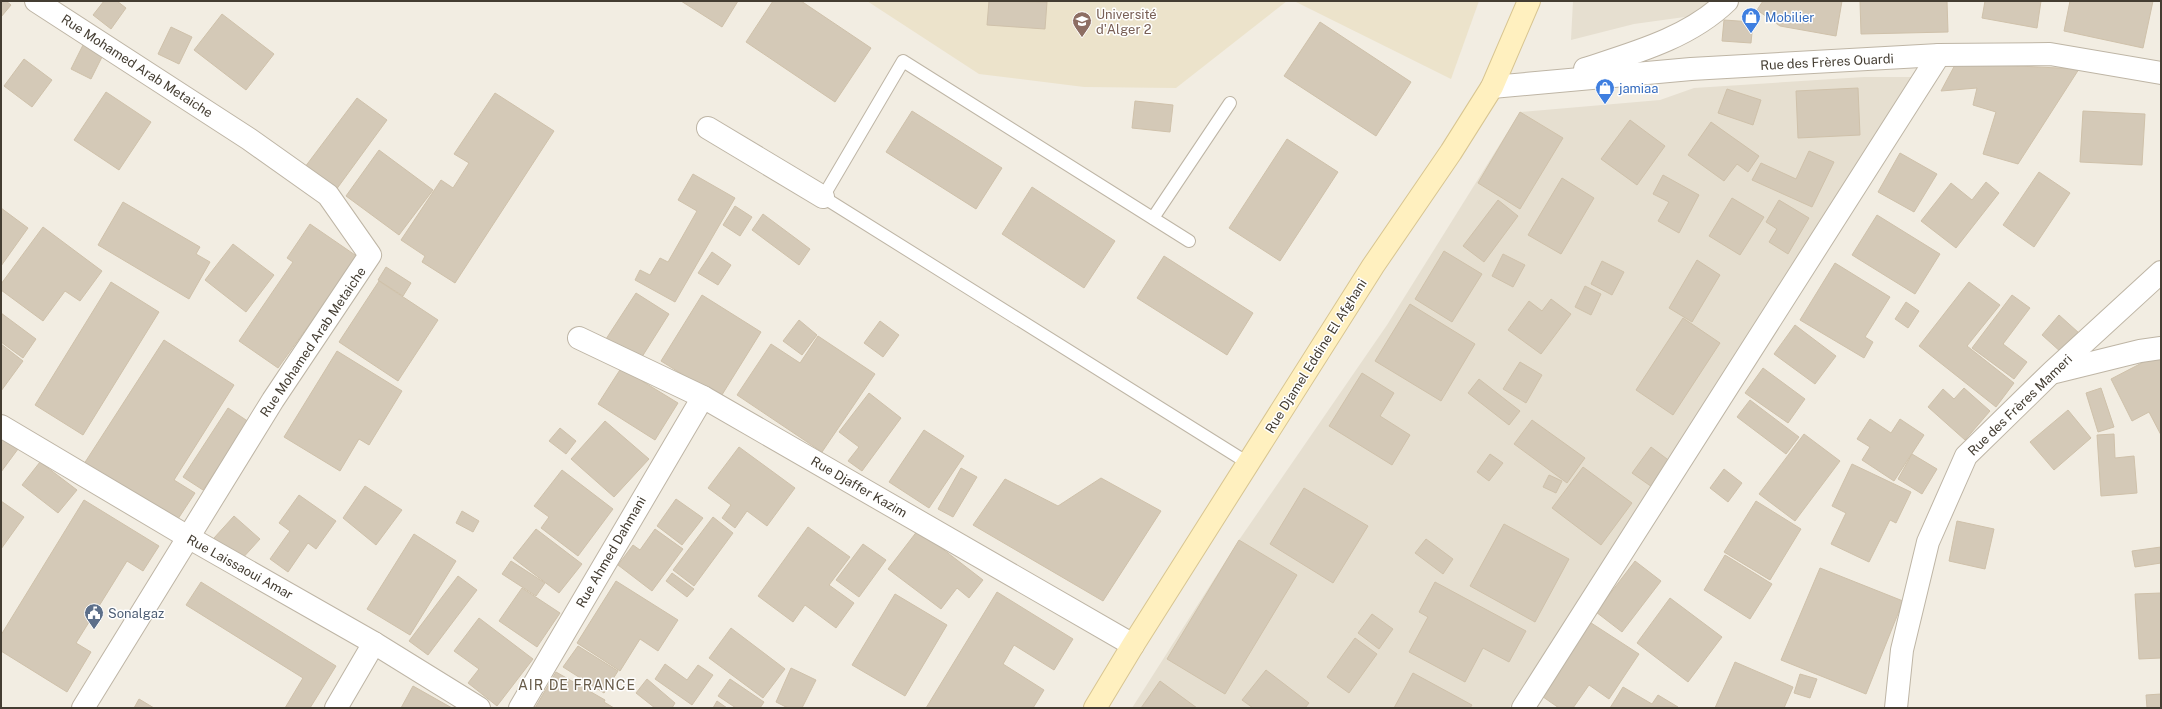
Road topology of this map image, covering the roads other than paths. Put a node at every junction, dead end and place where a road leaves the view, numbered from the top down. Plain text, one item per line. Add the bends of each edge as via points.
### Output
1 (36, 1) edge
2 (1529, 1) edge
3 (1727, 1) edge
4 (1940, 55) junction
5 (2161, 73) edge
6 (1547, 80) junction
7 (1492, 87) junction
8 (1230, 103) dead end
9 (708, 128) dead end
10 (823, 197) junction
11 (1153, 218) junction
12 (1189, 241) dead end
13 (2161, 272) edge
14 (579, 338) dead end
15 (2161, 348) edge
16 (2052, 372) junction
17 (703, 397) junction
18 (1, 426) edge
19 (1248, 463) junction
20 (188, 537) junction
21 (374, 643) junction
22 (1133, 645) junction
23 (83, 708) edge
24 (336, 708) edge
25 (479, 708) edge
26 (520, 708) edge
27 (1095, 708) edge
28 (1523, 708) edge
29 (1896, 708) edge

1 - 20 street, Rue Mohamed Arab Metaiche via 249,139 328,196 370,256 273,400
2 - 7 main road, Rue Djamel Eddine El Afghani
3 - 6 street via 1688,29 1638,52
4 - 5 street, Rue des Frères Ouardi via 2050,54
4 - 6 street, Rue des Frères Ouardi
4 - 28 street
6 - 7 street, Rue des Frères Ouardi
7 - 19 main road, Rue Djamel Eddine El Afghani via 1452,152 1373,266
8 - 11 lane
9 - 10 street
10 - 11 lane via 903,61
10 - 19 lane
11 - 12 lane
13 - 16 street, Rue des Frères Mameri
14 - 17 street, Rue Djaffer Kazim
15 - 16 street
16 - 29 street, Rue des Frères Mameri via 1966,456 1928,542 1902,650
17 - 22 street, Rue Djaffer Kazim
17 - 26 street, Rue Ahmed Dahmani
18 - 20 street, Rue Laissaoui Amar
19 - 22 main road, Rue Djamel Eddine El Afghani
20 - 21 street, Rue Laissaoui Amar
20 - 23 street, Rue Mohamed Arab Metaiche
21 - 24 street
21 - 25 street, Rue Laissaoui Amar
22 - 27 main road, Rue Djamel Eddine El Afghani

